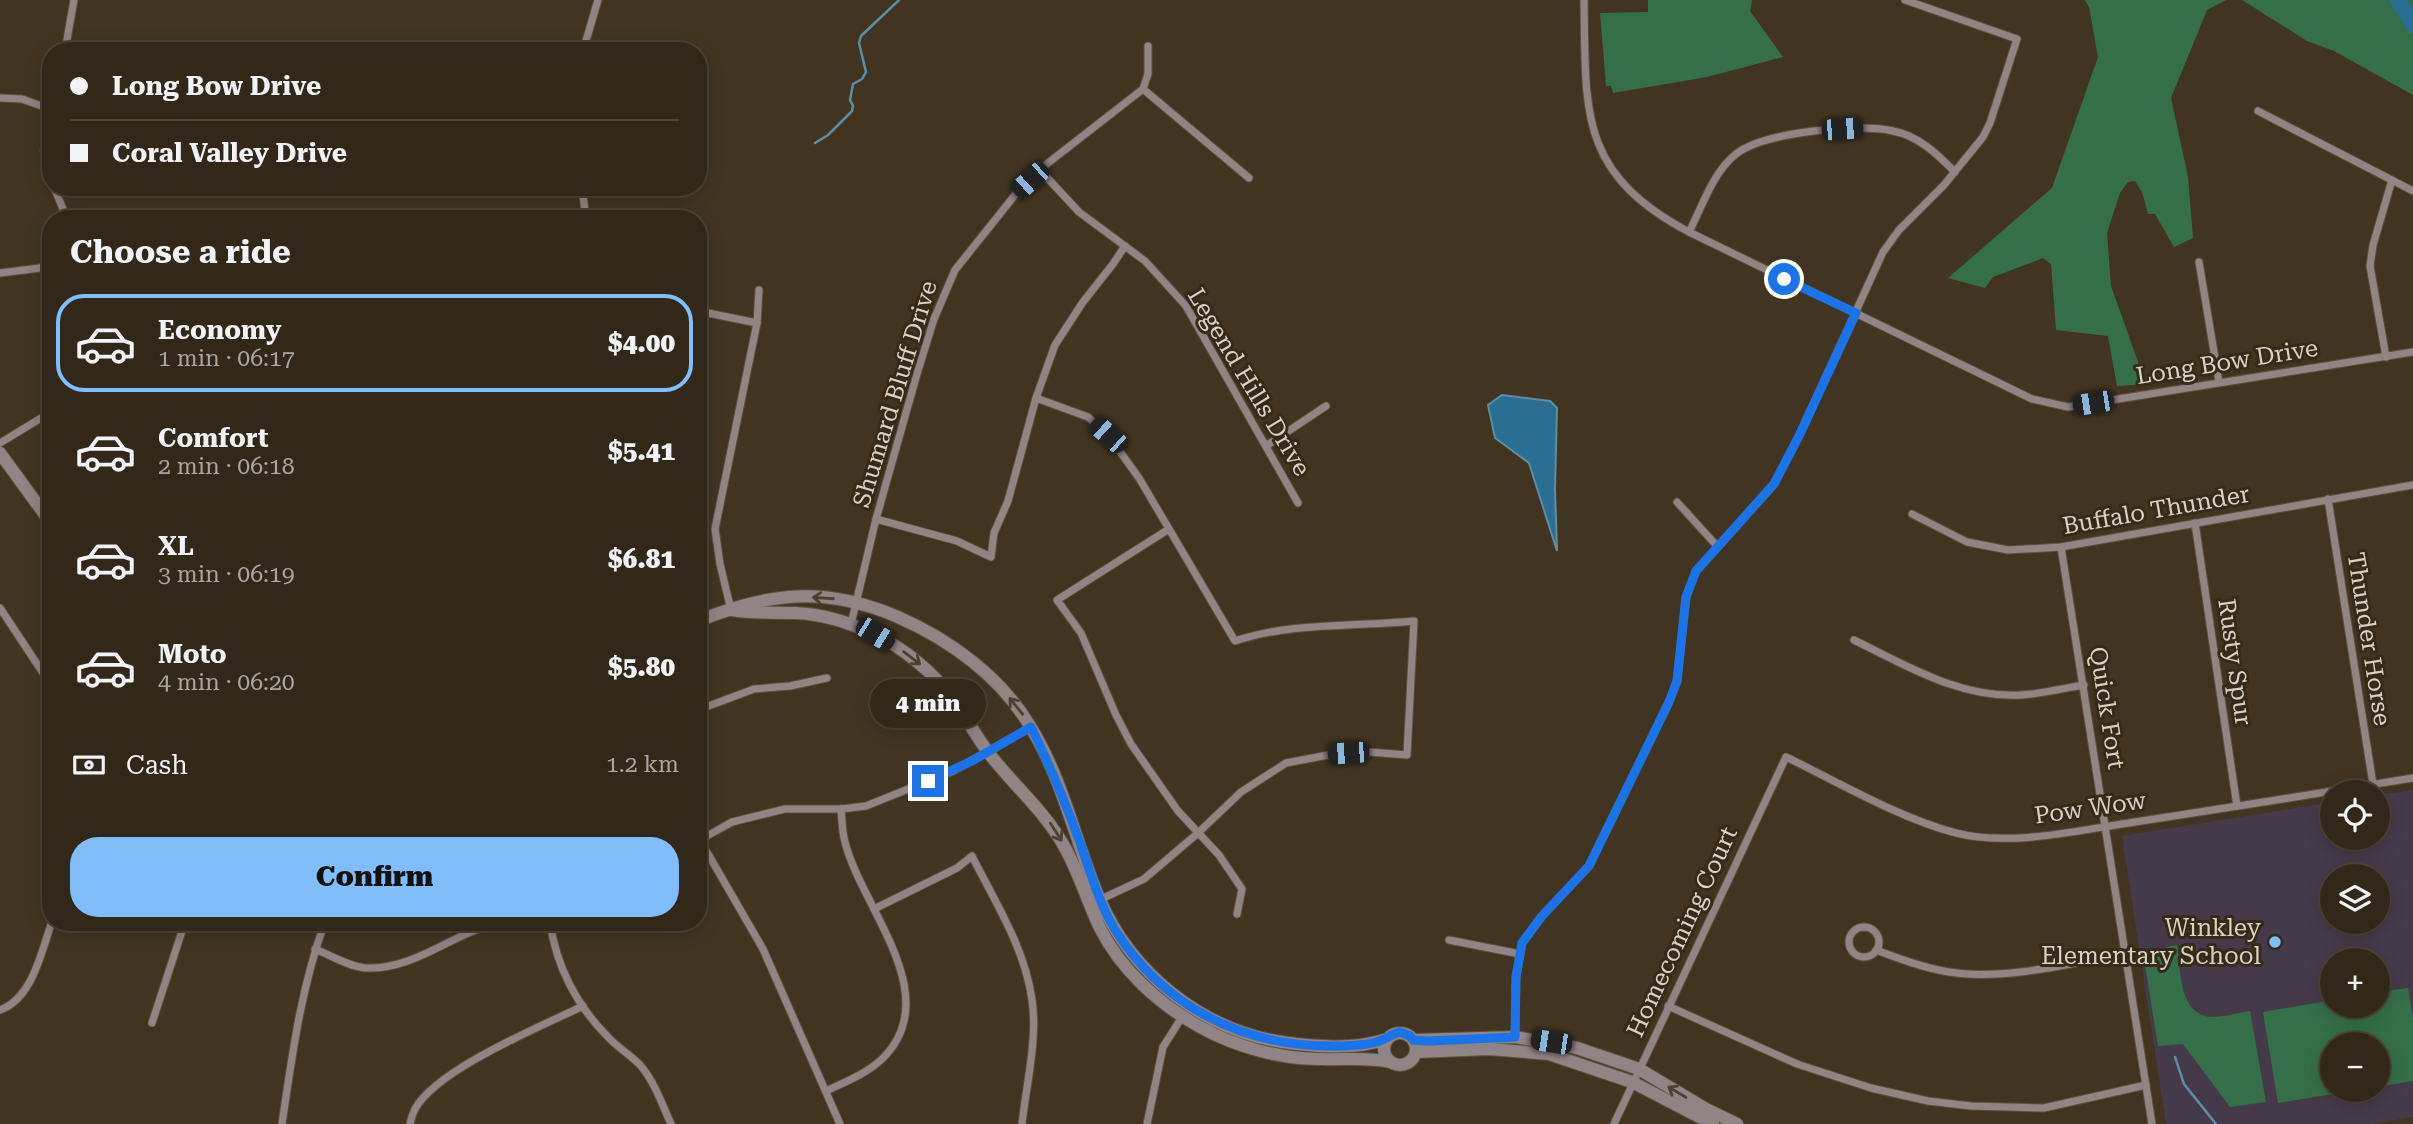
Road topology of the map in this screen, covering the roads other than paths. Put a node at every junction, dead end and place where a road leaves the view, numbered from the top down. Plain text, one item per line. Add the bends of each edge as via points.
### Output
1 (74, 0) edge
2 (598, 0) edge
3 (1584, 0) edge
4 (1905, 0) edge
5 (67, 42) edge
6 (586, 42) edge
7 (1148, 46) dead end
8 (1143, 89) junction
9 (0, 98) edge
10 (42, 105) edge
11 (2258, 111) dead end
12 (1041, 170) junction
13 (1955, 172) junction
14 (1249, 178) dead end
15 (2392, 180) junction
16 (2413, 191) edge
17 (1689, 232) junction
18 (1125, 246) junction
19 (2199, 262) dead end
20 (42, 267) edge
21 (0, 273) edge
22 (759, 290) dead end
23 (707, 313) edge
24 (1856, 313) junction
25 (757, 323) junction
26 (2413, 352) edge
27 (2386, 357) junction
28 (2219, 382) junction
29 (1036, 398) junction
30 (1326, 406) dead end
31 (42, 417) edge
32 (0, 443) edge
33 (1266, 446) junction
34 (0, 453) edge
35 (2413, 485) edge
36 (2328, 499) junction
37 (1678, 502) dead end
38 (1298, 503) dead end
39 (42, 511) edge
40 (1912, 514) dead end
41 (876, 519) junction
42 (2195, 523) junction
43 (1169, 529) junction
44 (1717, 546) junction
45 (2061, 547) junction
46 (857, 602) junction
47 (0, 608) edge
48 (731, 610) junction
49 (707, 618) edge
50 (851, 624) junction
51 (1854, 640) dead end
52 (42, 671) edge
53 (827, 678) dead end
54 (2084, 685) junction
55 (707, 707) edge
56 (1031, 727) junction
57 (987, 751) junction
58 (1786, 757) joint
59 (2413, 778) edge
60 (2372, 780) edge
61 (2390, 781) edge
62 (2320, 793) edge
63 (2238, 806) junction
64 (841, 810) junction
65 (2107, 826) junction
66 (1198, 833) junction
67 (707, 836) edge
68 (707, 854) edge
69 (1095, 902) junction
70 (874, 908) junction
71 (1237, 914) dead end
72 (49, 931) edge
73 (182, 931) edge
74 (322, 931) edge
75 (479, 931) edge
76 (551, 931) edge
77 (1449, 940) dead end
78 (315, 950) junction
79 (1876, 950) junction
80 (2127, 953) junction
81 (1520, 954) junction
82 (583, 1006) junction
83 (1668, 1006) junction
84 (0, 1010) edge
85 (1186, 1011) junction
86 (152, 1023) dead end
87 (1387, 1039) junction
88 (1515, 1043) junction
89 (1415, 1046) junction
90 (1390, 1062) junction
91 (1639, 1069) junction
92 (1633, 1082) junction
93 (2146, 1085) junction
94 (826, 1091) junction
95 (282, 1124) edge
96 (410, 1124) edge
97 (671, 1124) edge
98 (839, 1124) edge
99 (1022, 1124) edge
100 (1147, 1124) edge
101 (1614, 1124) edge
102 (1713, 1124) edge
103 (1737, 1124) edge
104 (2152, 1124) edge

1 - 5 street
2 - 6 street
3 - 17 street, Long Bow Drive via 1586,88 1594,134 1618,178 1657,215
4 - 13 street via 2017,39 1990,122
7 - 8 street
8 - 12 street, Shumard Bluff Drive
8 - 14 street
9 - 10 street
11 - 15 street
12 - 18 street, Legend Hills Drive via 1079,212
12 - 41 street, Shumard Bluff Drive via 1019,190 955,270 934,319
13 - 17 street via 1933,149 1893,131 1859,128 1766,140 1736,154 1719,172
13 - 24 street via 1883,252
15 - 16 street
15 - 27 street via 2370,266
17 - 24 street, Long Bow Drive
18 - 29 street via 1055,345
18 - 33 street, Legend Hills Drive via 1186,306
19 - 28 street
20 - 21 street
22 - 25 street
23 - 25 street
24 - 28 street, Long Bow Drive via 2032,399 2068,407
24 - 44 street via 1774,484
25 - 48 street via 715,529
26 - 27 street, Long Bow Drive
27 - 28 street, Long Bow Drive
29 - 41 street via 1008,501 994,533 991,557 957,541
29 - 43 street via 1088,417 1108,435
30 - 33 street
31 - 32 street
33 - 38 street, Legend Hills Drive
34 - 39 street
35 - 36 street, Buffalo Thunder
36 - 42 street, Buffalo Thunder
36 - 60 street, Thunder Horse
37 - 44 street
40 - 45 street, Buffalo Thunder via 1967,542 2008,550
41 - 46 street, Shumard Bluff Drive
42 - 45 street, Buffalo Thunder
42 - 63 street, Rusty Spur
43 - 66 street via 1057,600 1081,633 1131,744
43 - 66 street via 1235,641 1260,633 1326,625 1414,621 1407,755 1369,752 1286,763 1241,792
44 - 81 street via 1696,571 1689,588 1677,681 1615,816 1589,866 1542,916 1522,943
45 - 54 street, Quick Fort
46 -> 48 street via 791,596
46 - 50 street, Shumard Bluff Drive
56 -> 46 street via 999,685 958,650 921,627
47 - 52 street
48 - 49 street
48 - 50 street via 796,613
50 -> 57 street via 875,634 922,666 954,701
51 - 54 street via 1955,687 1985,693 2021,695
53 - 55 street via 754,689
54 - 65 street, Quick Fort
56 - 57 street
56 - 69 street via 1055,776
57 - 64 street via 953,771 890,797
57 -> 69 street via 1052,826
58 - 65 street, Pow Wow via 1923,823 1958,833 2026,837
58 - 83 street, Homecoming Court
59 - 61 street, Pow Wow
62 - 63 street, Pow Wow
63 - 65 street, Pow Wow
64 - 67 street via 785,809 732,822
64 - 70 street via 845,842
65 - 80 street, Quick Fort
66 - 69 street via 1144,879
66 - 71 street via 1242,889
68 - 94 street via 763,949
69 - 85 street via 1100,927 1124,965 1141,983
70 - 94 street via 898,966 906,997 905,1018 898,1038 882,1059
70 - 99 street via 957,868 972,856 1024,960 1033,1002
72 - 84 street via 27,988
73 - 86 street
74 - 78 street
75 - 78 street via 406,963 364,968
76 - 82 street via 565,978
77 - 81 street
78 - 95 street via 301,1004
79 - 79 street via 1868,957 1854,953 1849,947 1853,932 1860,928 1874,931
79 - 80 street via 1950,973 2027,971
80 - 93 street, Quick Fort
81 - 88 street
82 - 96 street via 462,1066 428,1093
82 - 97 street via 608,1037 640,1064 654,1083
83 - 91 street, Homecoming Court
83 - 93 street via 1797,1064 1928,1101 2044,1108
85 - 87 street via 1263,1039 1302,1045
85 - 90 street via 1225,1039 1289,1057
85 - 100 street via 1163,1047
87 - 89 street via 1400,1032 1410,1036
87 - 90 street via 1383,1048
88 - 89 street
88 - 91 street via 1577,1048
88 - 92 street
89 - 90 street via 1414,1057 1406,1064
91 - 92 street, Homecoming Court
103 -> 91 street
92 - 101 street, Homecoming Court
92 - 102 street
93 - 104 street, Quick Fort
94 - 98 street

